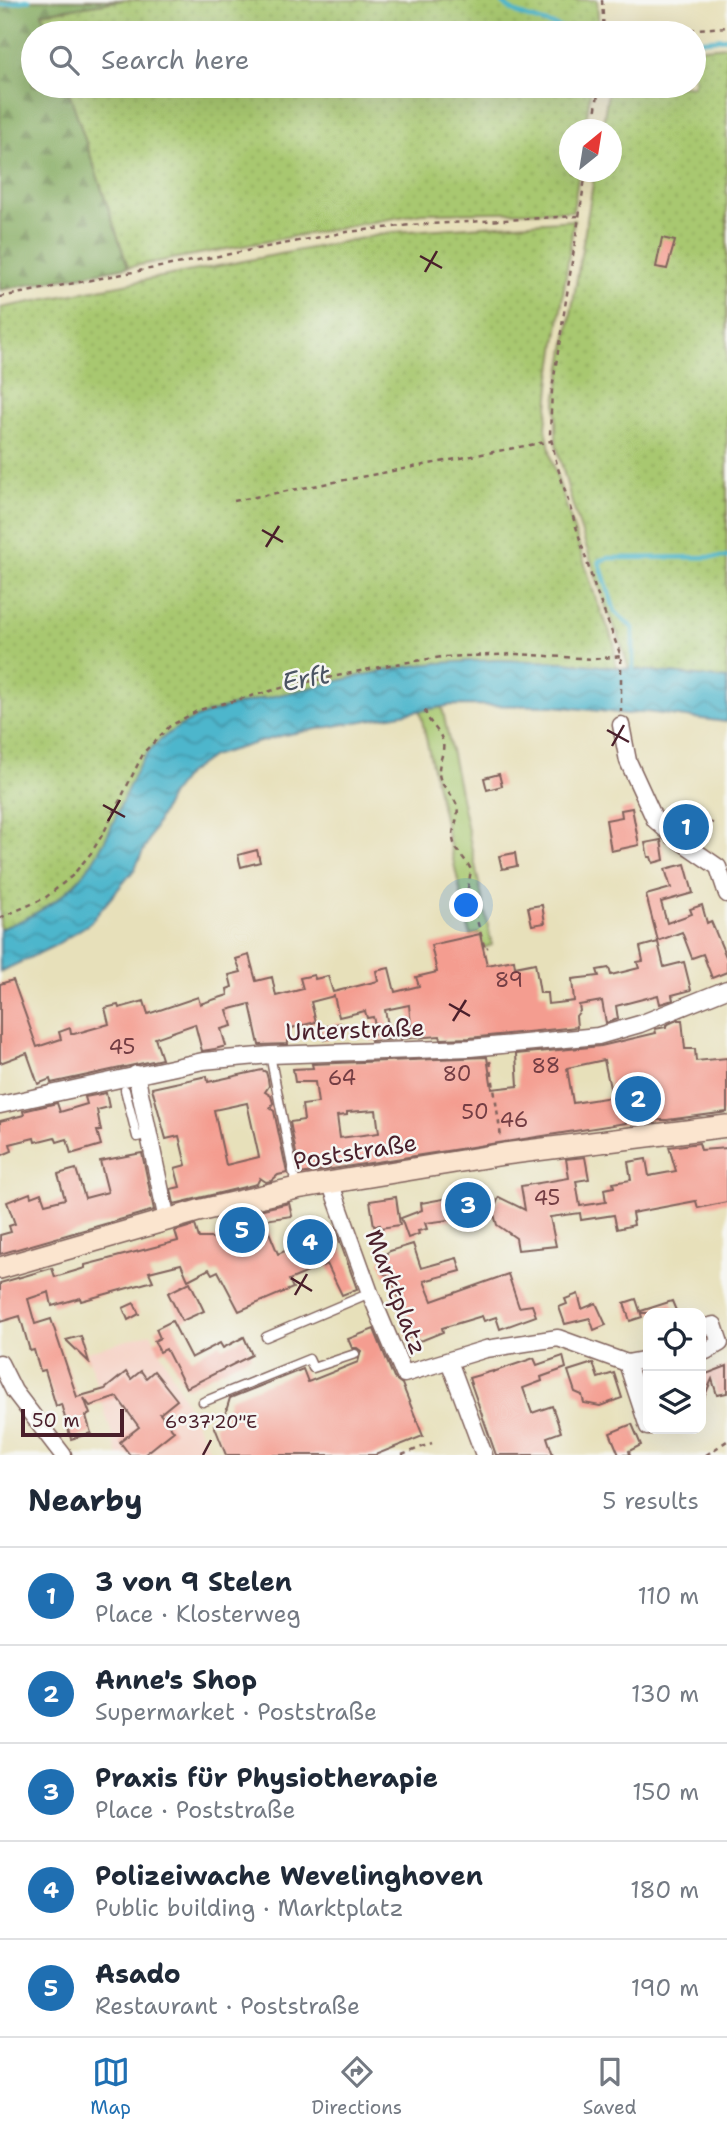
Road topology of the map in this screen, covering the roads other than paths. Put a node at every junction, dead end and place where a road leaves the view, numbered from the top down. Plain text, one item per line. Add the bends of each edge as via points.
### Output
1 (621, 725) road end
2 (727, 894) edge
3 (727, 989) edge
4 (270, 1055) junction
5 (136, 1074) junction
6 (125, 1090) dead end
7 (0, 1105) edge
8 (727, 1126) edge
9 (149, 1134) junction
10 (330, 1182) junction
11 (297, 1188) junction
12 (167, 1220) junction
13 (0, 1268) edge
14 (370, 1293) junction
15 (706, 1327) edge
16 (266, 1337) dead end
17 (706, 1351) edge
18 (355, 1354) dead end
19 (449, 1360) junction
20 (643, 1360) edge
21 (0, 1363) edge
22 (627, 1363) junction
23 (203, 1402) dead end
24 (643, 1412) edge
25 (63, 1455) edge
26 (484, 1455) edge

1 - 2 street via 628,761 654,820 718,867
3 - 4 street, Unterstraße via 610,1033 488,1047
4 - 5 street, Unterstraße
4 - 11 lane, Unterstraße
5 - 7 street, Unterstraße
5 - 9 street
6 - 9 lane via 137,1137
8 - 10 street, Poststraße
9 - 12 street
10 - 11 street, Poststraße
10 - 14 street, Marktplatz
11 - 12 street, Poststraße
12 - 13 street, Poststraße
14 - 16 lane
14 - 19 street, Marktplatz via 385,1342 404,1374
15 - 17 street via 713,1325 720,1343
18 - 23 lane via 313,1368 309,1359
19 - 22 street, Marktplatz via 558,1338
19 - 26 street, Marktplatz
20 - 22 street
21 - 25 street via 14,1391
22 - 24 street

